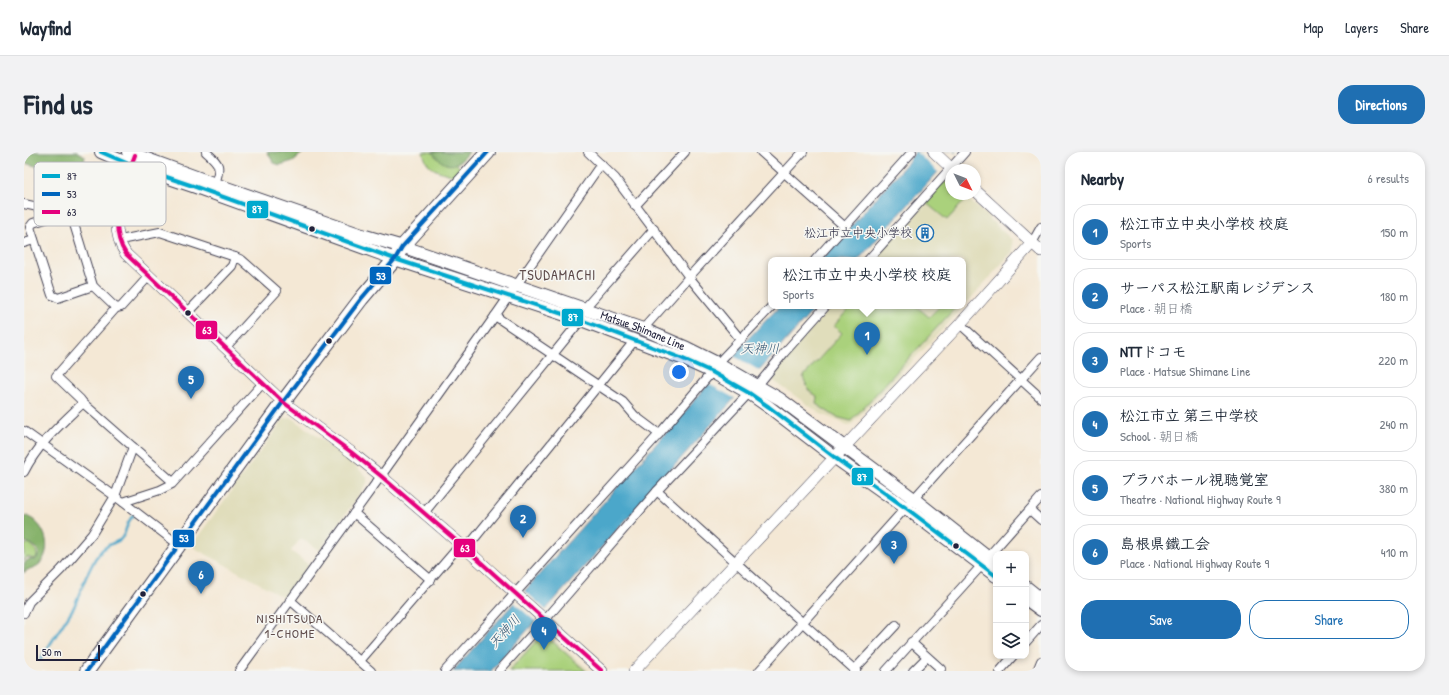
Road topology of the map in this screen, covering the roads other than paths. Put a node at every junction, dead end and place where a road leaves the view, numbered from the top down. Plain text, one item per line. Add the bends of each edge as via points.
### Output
1 (101, 152) edge
2 (206, 152) edge
3 (488, 152) edge
4 (499, 152) edge
5 (588, 152) edge
6 (685, 152) edge
7 (761, 152) edge
8 (803, 152) edge
9 (912, 152) edge
10 (934, 152) edge
11 (965, 152) edge
12 (131, 157) edge
13 (142, 162) edge
14 (147, 162) edge
15 (601, 164) junction
16 (947, 164) edge
17 (954, 164) edge
18 (166, 168) edge
19 (166, 173) edge
20 (784, 173) junction
21 (945, 175) edge
22 (215, 184) junction
23 (981, 196) edge
24 (24, 204) edge
25 (34, 206) edge
26 (635, 206) junction
27 (34, 222) edge
28 (74, 226) edge
29 (118, 226) edge
30 (845, 227) junction
31 (1041, 227) edge
32 (654, 229) junction
33 (34, 240) junction
34 (120, 240) junction
35 (24, 243) edge
36 (1032, 243) junction
37 (1041, 251) edge
38 (402, 252) junction
39 (235, 257) junction
40 (818, 257) edge
41 (871, 257) edge
42 (149, 276) junction
43 (689, 277) junction
44 (92, 286) junction
45 (516, 286) junction
46 (509, 296) junction
47 (116, 308) junction
48 (769, 309) edge
49 (823, 309) edge
50 (188, 312) junction
51 (582, 314) junction
52 (495, 316) junction
53 (960, 324) junction
54 (643, 329) junction
55 (635, 340) junction
56 (741, 340) junction
57 (226, 348) junction
58 (552, 355) junction
59 (1041, 357) edge
60 (716, 369) junction
61 (1021, 379) junction
62 (263, 383) junction
63 (598, 386) junction
64 (752, 389) junction
65 (1041, 398) edge
66 (283, 402) junction
67 (84, 403) junction
68 (24, 431) edge
69 (659, 434) junction
70 (42, 444) junction
71 (844, 446) junction
72 (134, 447) junction
73 (834, 457) junction
74 (24, 472) edge
75 (381, 476) junction
76 (173, 482) junction
77 (657, 491) junction
78 (115, 496) junction
79 (1041, 497) edge
80 (123, 502) junction
81 (910, 504) junction
82 (1030, 510) junction
83 (354, 513) junction
84 (424, 513) junction
85 (1041, 520) edge
86 (179, 545) junction
87 (463, 547) junction
88 (735, 562) junction
89 (988, 562) edge
90 (993, 571) edge
91 (430, 580) junction
92 (1029, 589) edge
93 (515, 594) junction
94 (1041, 599) edge
95 (290, 600) junction
96 (1029, 601) edge
97 (1041, 610) edge
98 (24, 613) edge
99 (544, 619) junction
100 (802, 623) junction
101 (896, 625) dead end
102 (1041, 625) edge
103 (1029, 639) edge
104 (911, 642) junction
105 (927, 656) junction
106 (1010, 659) edge
107 (360, 661) junction
108 (1041, 661) edge
109 (855, 670) edge
110 (87, 671) edge
111 (239, 671) edge
112 (372, 671) edge
113 (445, 671) edge
114 (499, 671) edge
115 (602, 671) edge
116 (634, 671) edge
117 (759, 671) edge
118 (886, 671) edge
119 (914, 671) edge
120 (939, 671) edge
121 (1000, 671) edge
122 (1037, 671) edge

1 - 12 main road, Matsue Shimane Line
2 - 22 street via 219,167
3 - 38 highway
4 - 38 highway
5 - 15 street
6 - 26 street
7 - 20 street
8 - 20 street
9 - 30 street
10 - 16 street
11 - 17 street
12 - 13 main road, Matsue Shimane Line
12 - 14 main road, Matsue Shimane Line
15 - 26 street via 615,178
15 - 45 street
18 - 22 main road, Matsue Shimane Line
19 - 38 main road, Matsue Shimane Line via 193,186
20 - 30 street
20 - 43 street
21 - 41 street
22 - 38 main road, Matsue Shimane Line via 362,235
23 - 36 street
24 - 25 street
26 - 32 street
27 - 33 street via 31,225
28 - 44 street
29 - 34 street
30 - 40 street
31 - 36 street
32 - 43 street
32 - 51 street
33 - 35 street
33 - 44 street via 52,295 58,298
34 - 39 street via 160,232
34 - 42 street via 126,254
36 - 37 street
36 - 53 street
38 - 45 main road, Matsue Shimane Line
38 - 46 main road, Matsue Shimane Line
38 - 66 highway via 361,300
39 - 50 street via 232,266
39 - 57 street via 242,260 277,291
42 - 47 street via 121,307
42 - 50 street
43 - 54 street
43 - 56 street
44 - 47 street
45 - 46 street
45 - 51 main road, Matsue Shimane Line
46 - 51 main road, Matsue Shimane Line
46 - 52 street
47 - 67 street via 56,376
48 - 56 street
49 - 64 street
50 - 57 street
51 - 54 main road, Matsue Shimane Line
51 - 55 main road, Matsue Shimane Line
51 - 58 street
52 - 58 street
52 - 75 street
53 - 61 street
53 - 71 street
54 - 60 main road, Matsue Shimane Line via 687,348
55 - 60 main road, Matsue Shimane Line
55 - 63 street
56 - 60 street
57 - 62 street
58 - 63 street
58 - 84 street
59 - 61 street
60 - 64 main road, Matsue Shimane Line
60 - 69 street
61 - 65 street
61 - 81 street
62 - 66 street
62 - 76 street
63 - 69 street via 623,402 635,416
63 - 87 street
64 - 71 main road, Matsue Shimane Line via 780,398
64 - 73 main road, Matsue Shimane Line
64 - 77 street
66 - 75 street
66 - 86 highway
67 - 70 street
67 - 72 street
68 - 70 street
69 - 93 street
70 - 74 street
70 - 78 street
71 - 73 street
71 - 81 main road, Matsue Shimane Line
72 - 76 street
72 - 78 street
73 - 81 main road, Matsue Shimane Line
73 - 88 street
75 - 83 street
75 - 84 street
76 - 80 street via 160,490
77 - 88 street
77 - 99 street
78 - 80 street
78 - 98 street via 92,534 29,602
79 - 82 street
80 - 86 street
81 - 89 main road, Matsue Shimane Line
81 - 100 street
82 - 85 street
82 - 89 street
83 - 91 street
83 - 95 street
84 - 87 street
86 - 110 highway
87 - 91 street
87 - 93 street
88 - 100 street
88 - 116 street
89 - 90 main road, Matsue Shimane Line
89 - 104 street
91 - 107 street
92 - 94 main road
93 - 99 street
93 - 113 street
95 - 107 street
95 - 111 street
96 - 97 main road
99 - 114 street
99 - 115 street
100 - 109 street
100 - 117 street
101 - 109 street
102 - 103 street
104 - 105 street
104 - 118 street
105 - 119 street
105 - 120 street via 940,669
106 - 121 street
107 - 112 street
108 - 122 street

